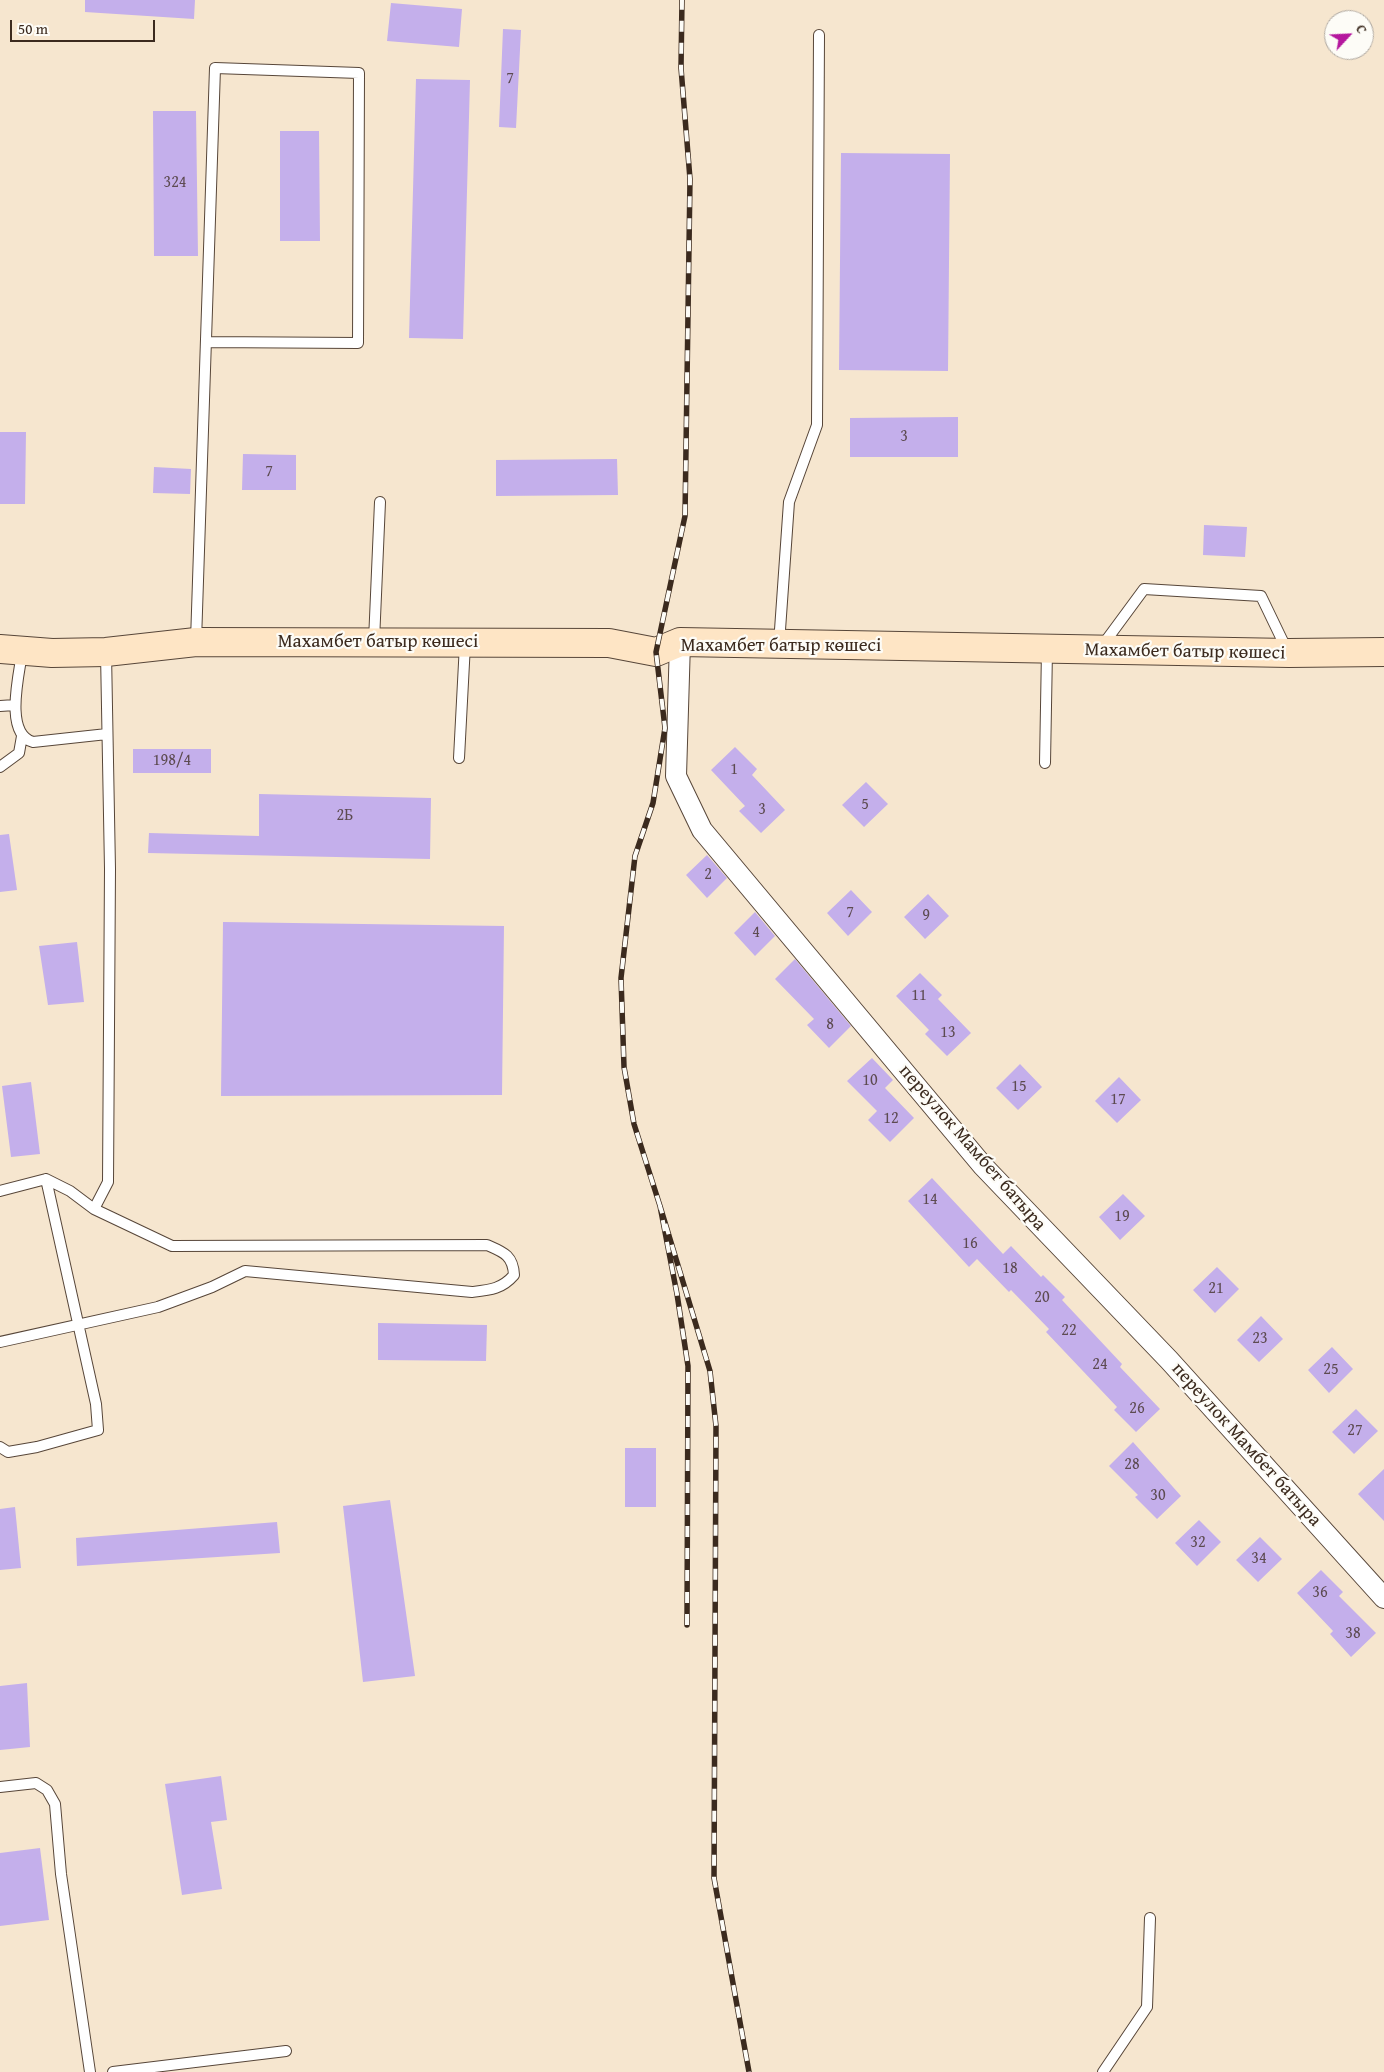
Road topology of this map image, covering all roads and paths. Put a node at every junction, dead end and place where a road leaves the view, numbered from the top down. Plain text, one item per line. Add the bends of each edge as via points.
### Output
1 (819, 35) dead end
2 (206, 342) junction
3 (380, 502) dead end
4 (196, 642) junction
5 (374, 642) junction
6 (680, 642) junction
7 (465, 643) junction
8 (779, 645) junction
9 (11, 649) edge
10 (1047, 649) junction
11 (1100, 650) junction
12 (106, 652) junction
13 (1384, 652) edge
14 (1289, 653) junction
15 (15, 705) junction
16 (0, 706) edge
17 (107, 734) junction
18 (22, 736) junction
19 (459, 758) dead end
20 (1045, 763) dead end
21 (0, 767) edge
22 (46, 1179) junction
23 (0, 1191) edge
24 (94, 1209) junction
25 (78, 1323) junction
26 (0, 1342) edge
27 (0, 1447) edge
28 (1384, 1598) edge
29 (0, 1787) edge
30 (1150, 1918) dead end
31 (286, 2051) dead end
32 (90, 2072) edge
33 (117, 2072) edge
34 (1103, 2072) edge

1 - 8 lane via 817,426 789,502
2 - 2 lane via 215,68 358,73 358,343
2 - 4 lane
3 - 5 lane
4 - 5 street, Махамбет батыр көшесі
4 - 12 street, Махамбет батыр көшесі
5 - 7 street, Махамбет батыр көшесі
6 - 7 street, Махамбет батыр көшесі via 656,652 609,643
6 - 8 street, Махамбет батыр көшесі
6 - 28 street, переулок Мамбет батыра via 676,776 702,830 983,1166 1169,1360
7 - 19 lane
8 - 10 street, Махамбет батыр көшесі
9 - 12 street, Махамбет батыр көшесі via 52,653
9 - 15 lane
10 - 11 street, Махамбет батыр көшесі
10 - 20 lane
11 - 14 street, Махамбет батыр көшесі
11 - 14 lane via 1144,589 1261,596
12 - 17 lane
13 - 14 street, Махамбет батыр көшесі
15 - 16 lane
15 - 18 lane
17 - 18 lane via 33,742
17 - 24 lane via 110,869 108,1182
18 - 21 lane via 19,753
22 - 23 lane
22 - 24 lane via 70,1191
22 - 25 lane
24 - 25 lane via 172,1246 487,1245 507,1253 514,1275 506,1285 495,1290 472,1292 245,1271 158,1307
25 - 26 lane
25 - 27 lane via 96,1404 98,1430 8,1452
29 - 32 lane via 36,1784 47,1790 55,1804 61,1874
30 - 34 lane via 1147,2007
31 - 33 lane

